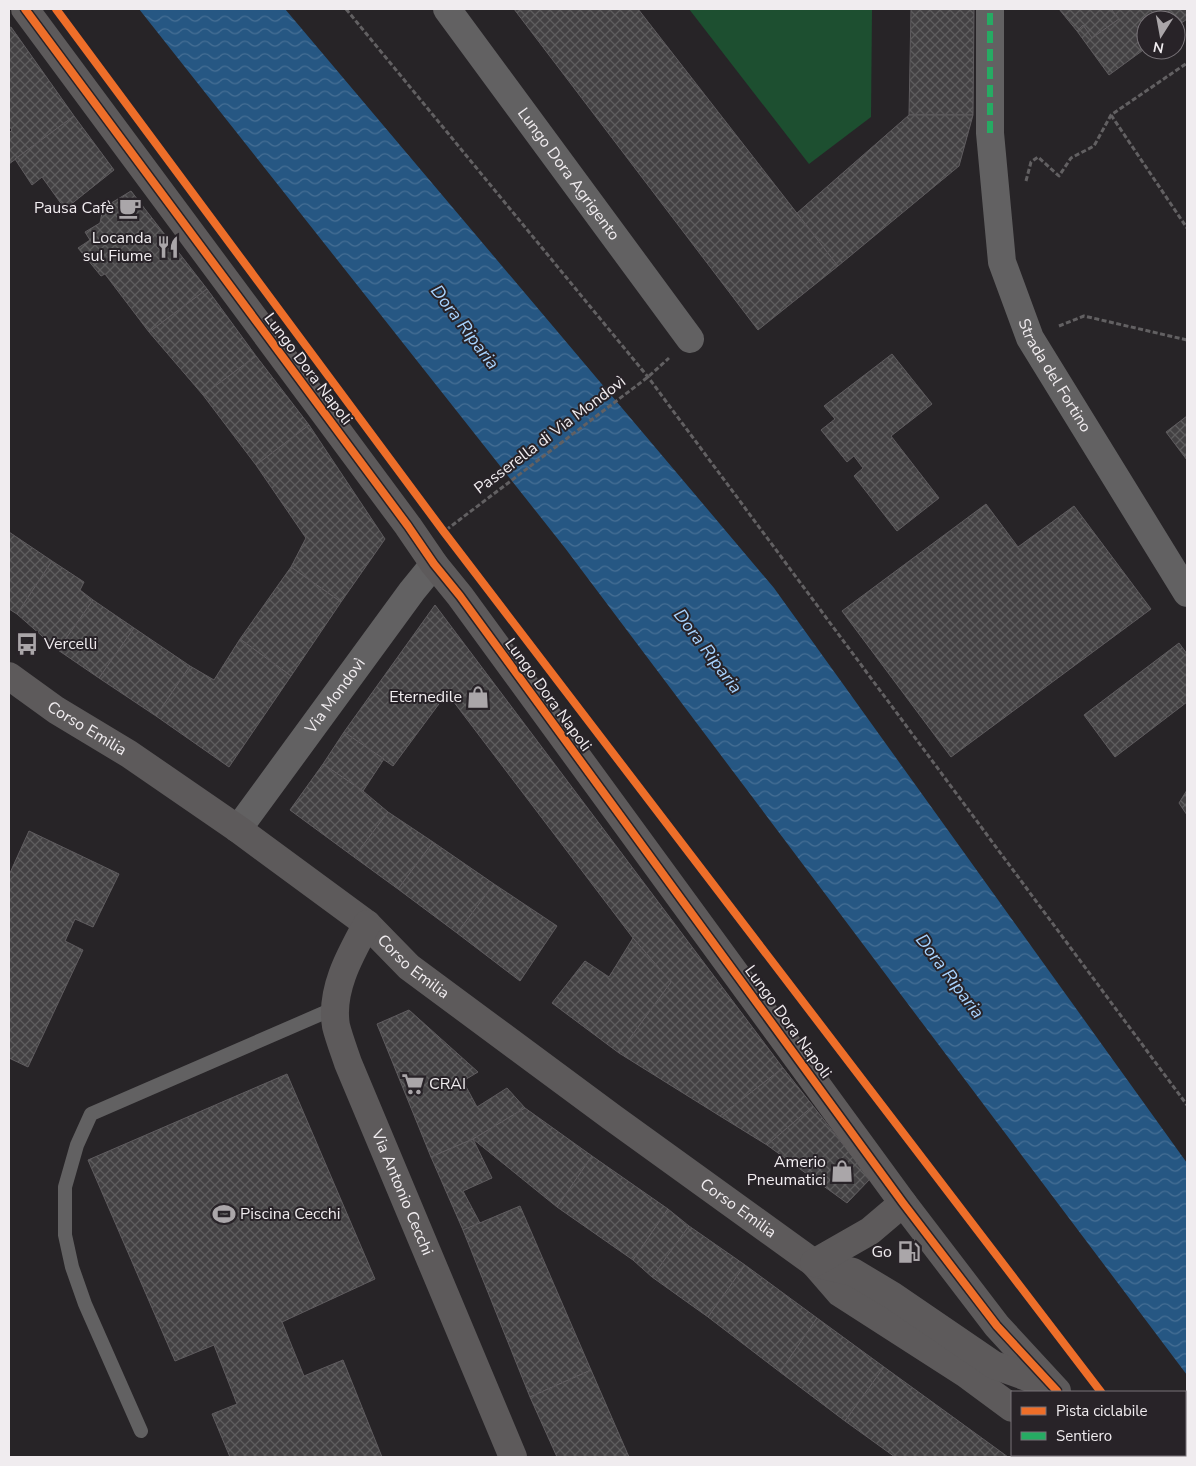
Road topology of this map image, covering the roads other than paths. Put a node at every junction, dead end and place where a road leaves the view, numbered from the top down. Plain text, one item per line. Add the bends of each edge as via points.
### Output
1 (25, 9) edge
2 (447, 9) edge
3 (990, 9) edge
4 (690, 339) dead end
5 (434, 564) junction
6 (1187, 593) edge
7 (9, 676) edge
8 (238, 829) junction
9 (367, 924) junction
10 (335, 1008) junction
11 (903, 1203) junction
12 (814, 1263) junction
13 (1056, 1391) edge
14 (1057, 1391) edge
15 (1011, 1407) edge
16 (141, 1431) dead end
17 (513, 1457) edge

1 - 5 street, Lungo Dora Napoli
2 - 4 street, Lungo Dora Agrigento
3 - 6 street, Strada del Fortino via 990,132 1002,262 1030,338
5 - 8 street, Via Mondovì
5 - 11 street, Lungo Dora Napoli
7 - 8 street, Corso Emilia
8 - 9 street, Corso Emilia
9 - 10 street, Via Antonio Cecchi via 351,952
9 - 12 street, Corso Emilia via 409,967
10 - 16 lane via 91,1114 76,1144 65,1187 65,1235 70,1259 85,1304
10 - 17 street, Via Antonio Cecchi via 336,1026 348,1063
11 - 12 street via 870,1231
11 - 14 street, Lungo Dora Napoli via 997,1326
12 - 13 street, Corso Emilia via 853,1272 994,1365
12 - 15 street, Corso Emilia via 840,1293 966,1374

